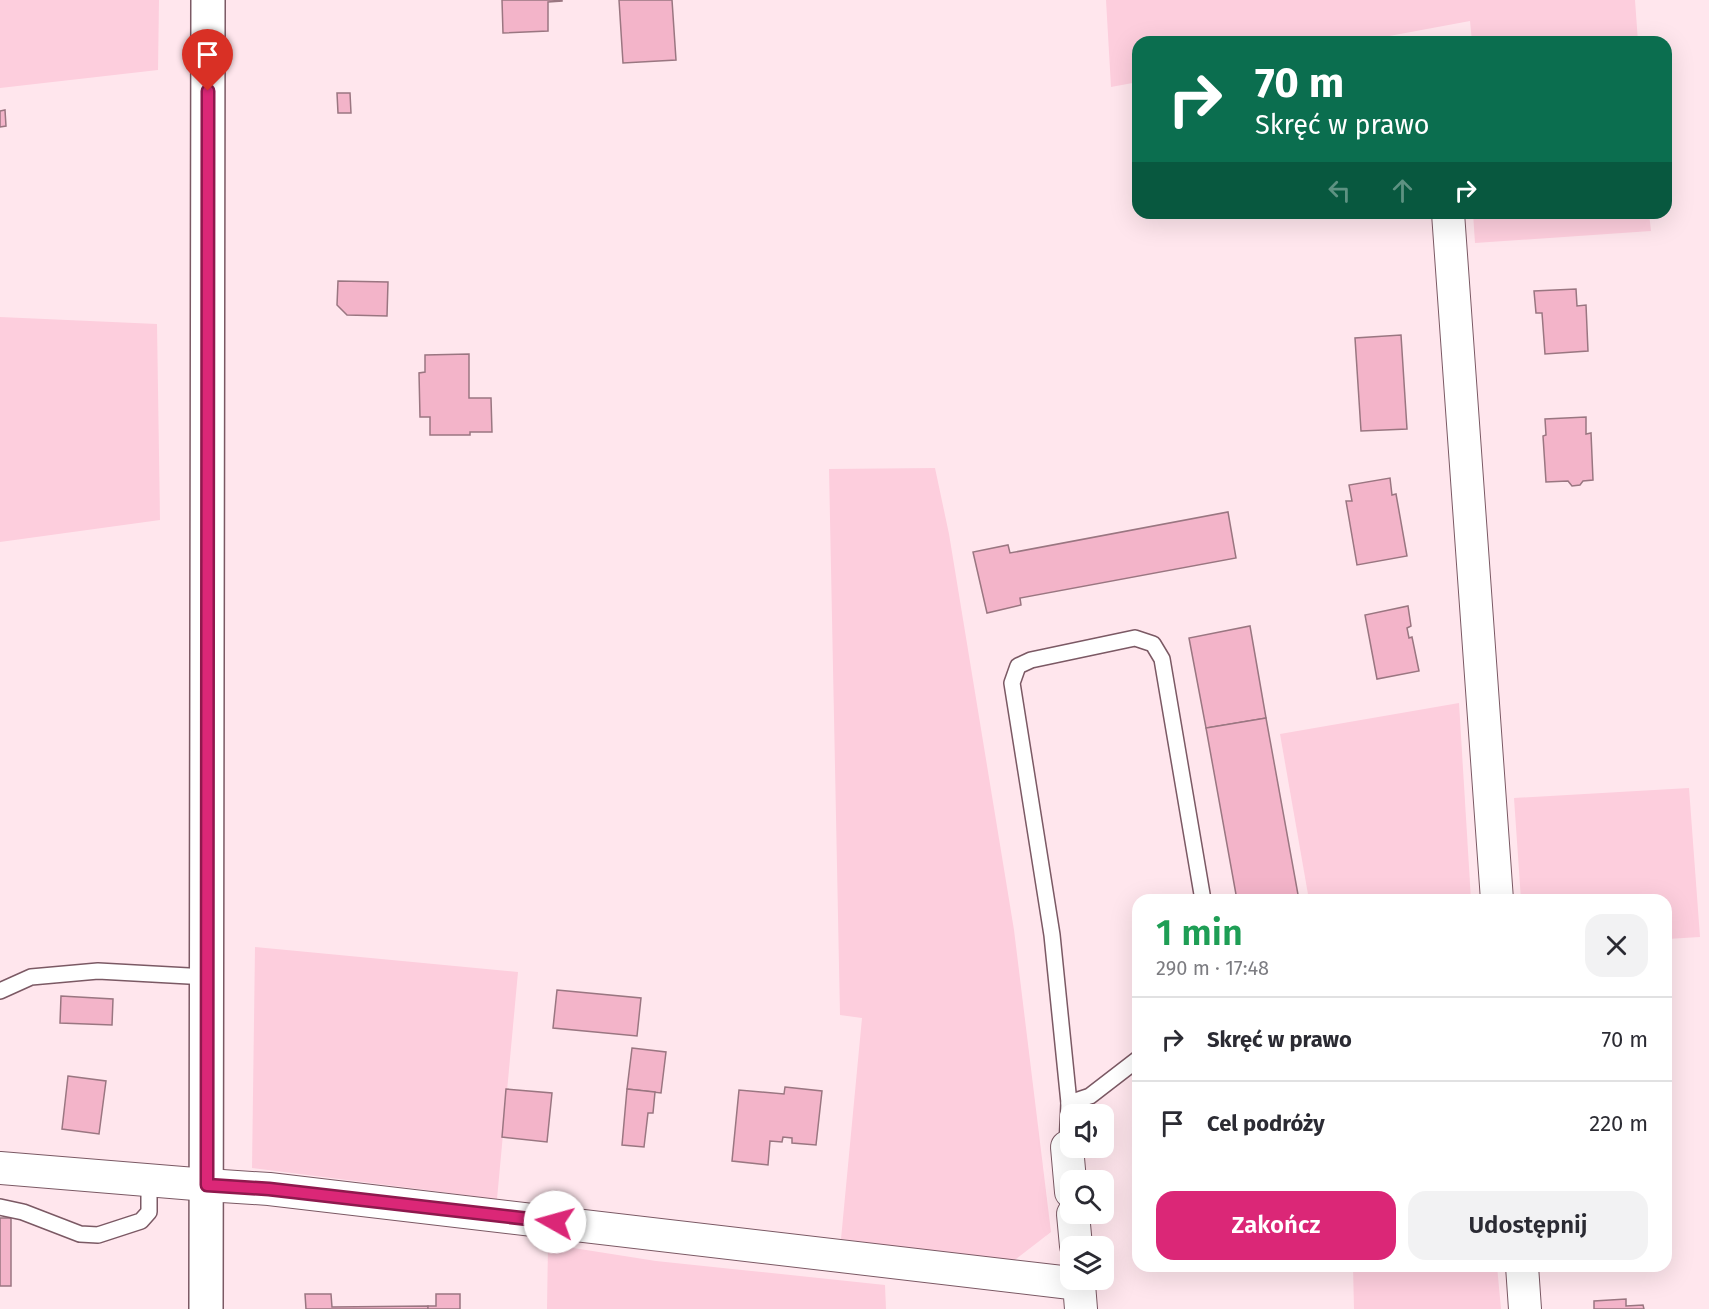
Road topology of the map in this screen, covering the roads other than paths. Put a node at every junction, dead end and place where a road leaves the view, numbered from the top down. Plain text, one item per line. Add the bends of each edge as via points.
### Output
1 (208, 0) edge
2 (1448, 219) edge
3 (1202, 894) edge
4 (1497, 894) edge
5 (207, 977) junction
6 (0, 991) edge
7 (1132, 1064) edge
8 (1069, 1103) joint
9 (0, 1168) edge
10 (149, 1181) junction
11 (207, 1185) junction
12 (0, 1207) edge
13 (1522, 1272) edge
14 (1079, 1291) edge
15 (206, 1309) edge
16 (1525, 1309) edge

1 - 5 street
2 - 4 street
3 - 8 lane via 1162,659 1153,644 1136,638 1018,666 1012,683 1052,935
5 - 6 lane via 98,971 31,977
5 - 11 street
7 - 8 lane via 1090,1096
9 - 10 street
10 - 11 street
10 - 12 lane via 149,1212 141,1221 98,1235 80,1234
11 - 14 street via 269,1189
11 - 15 street
13 - 16 street

